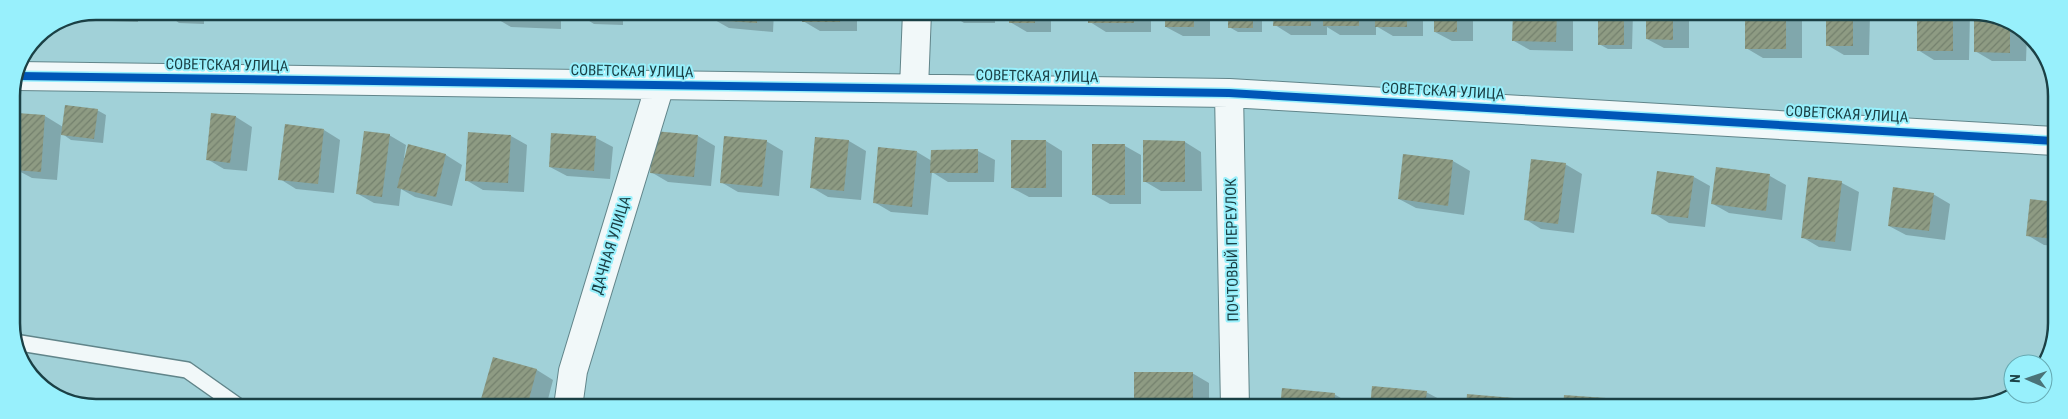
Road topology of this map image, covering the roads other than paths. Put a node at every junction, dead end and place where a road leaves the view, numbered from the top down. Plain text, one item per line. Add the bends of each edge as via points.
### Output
1 (917, 20) edge
2 (23, 76) edge
3 (660, 85) junction
4 (914, 88) junction
5 (1229, 93) junction
6 (2048, 141) edge
7 (23, 343) edge
8 (228, 399) edge
9 (569, 399) edge
10 (1235, 399) edge

1 - 4 street
2 - 3 street, СОВЕТСКАЯ УЛИЦА
3 - 4 street, СОВЕТСКАЯ УЛИЦА
3 - 9 street, ДАЧНАЯ УЛИЦА via 574,370
4 - 5 street, СОВЕТСКАЯ УЛИЦА
5 - 6 street, СОВЕТСКАЯ УЛИЦА
5 - 10 street, ПОЧТОВЫЙ ПЕРЕУЛОК
7 - 8 lane via 187,370

